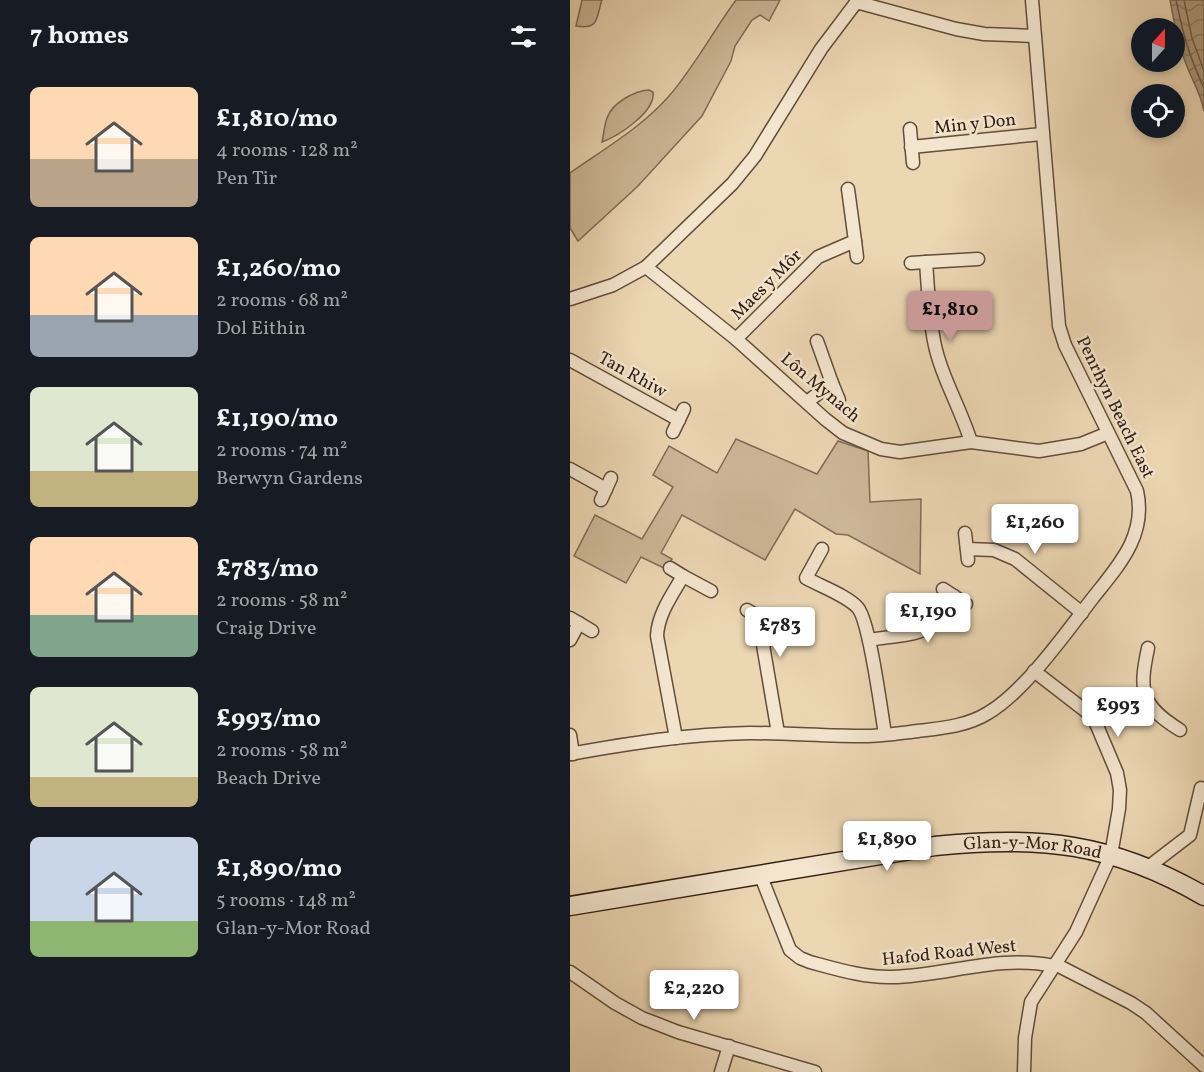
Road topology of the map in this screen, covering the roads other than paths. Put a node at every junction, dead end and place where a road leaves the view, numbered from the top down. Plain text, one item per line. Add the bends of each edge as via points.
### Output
1 (1032, 0) edge
2 (857, 1) edge
3 (1034, 36) junction
4 (910, 129) dead end
5 (1042, 134) junction
6 (911, 147) junction
7 (913, 164) dead end
8 (848, 189) dead end
9 (855, 241) junction
10 (857, 256) dead end
11 (978, 259) dead end
12 (926, 262) junction
13 (911, 263) dead end
14 (646, 267) junction
15 (570, 299) edge
16 (736, 339) junction
17 (817, 340) dead end
18 (570, 360) edge
19 (832, 383) junction
20 (839, 400) dead end
21 (807, 402) junction
22 (673, 432) dead end
23 (1108, 434) junction
24 (971, 442) junction
25 (570, 469) edge
26 (606, 489) dead end
27 (965, 533) dead end
28 (822, 549) dead end
29 (670, 568) dead end
30 (683, 576) junction
31 (943, 589) dead end
32 (711, 591) dead end
33 (954, 596) junction
34 (966, 604) dead end
35 (747, 610) dead end
36 (1082, 613) junction
37 (764, 620) junction
38 (574, 621) edge
39 (776, 627) dead end
40 (592, 631) dead end
41 (570, 640) edge
42 (868, 640) junction
43 (1148, 648) dead end
44 (1034, 671) junction
45 (1145, 697) junction
46 (1095, 721) junction
47 (1180, 730) dead end
48 (778, 734) junction
49 (885, 734) junction
50 (570, 735) edge
51 (676, 738) junction
52 (572, 754) edge
53 (1201, 788) dead end
54 (1111, 855) junction
55 (1147, 868) junction
56 (760, 874) junction
57 (1204, 896) edge
58 (570, 906) edge
59 (1054, 965) junction
60 (570, 972) edge
61 (729, 1046) junction
62 (1204, 1066) edge
63 (721, 1072) edge
64 (815, 1072) edge
65 (1024, 1072) edge

1 - 3 street, Penrhyn Beach East
2 - 3 street via 956,29
2 - 14 street via 821,49 755,156
3 - 5 street, Penrhyn Beach East
4 - 6 street, Min y Don
5 - 6 street, Min y Don
5 - 23 street, Penrhyn Beach East via 1059,326
6 - 7 street, Min y Don
8 - 9 street
9 - 10 street
9 - 16 street, Maes y Môr via 818,257
11 - 12 street
12 - 13 street
12 - 24 street via 934,342
14 - 15 street via 613,285
14 - 16 street, Lôn Mynach
16 - 21 street, Lôn Mynach
17 - 19 street
18 - 22 street, Tan Rhiw via 681,415
19 - 20 street
19 - 21 street
21 - 24 street, Lôn Mynach via 843,433 881,449 900,452
23 - 24 street, Lôn Mynach via 1081,444 1039,451
23 - 36 street, Penrhyn Beach East via 1137,491 1139,522 1123,559
25 - 26 street
27 - 36 street via 968,554 994,550 1015,559
28 - 42 street via 803,583 857,607
29 - 30 street
30 - 32 street
30 - 51 street via 661,615 657,636
31 - 33 street
33 - 34 street
33 - 42 street via 932,626
35 - 37 street
36 - 44 street, Penrhyn Beach East
37 - 39 street
37 - 48 street via 762,639
38 - 40 street
38 - 41 street
42 - 49 street
43 - 45 street via 1142,684
44 - 46 street
44 - 49 street, Penrhyn Beach East via 1014,694 977,719 942,728
45 - 46 street
45 - 47 street via 1159,716
46 - 54 street via 1120,790
48 - 49 street, Penrhyn Beach East
48 - 51 street, Penrhyn Beach East
50 - 52 street
51 - 52 street, Penrhyn Beach East
53 - 55 street via 1190,835
54 - 55 street, Glan-y-Mor Road
54 - 56 street, Glan-y-Mor Road via 1081,847 974,842
54 - 59 street via 1076,932
55 - 57 street, Glan-y-Mor Road
56 - 58 street, Glan-y-Mor Road
56 - 59 street, Hafod Road West via 790,950 810,962 874,977 1001,964
59 - 62 street via 1146,1013
59 - 65 street via 1032,1002 1024,1038
60 - 61 street via 642,1018
61 - 63 street
61 - 64 street

